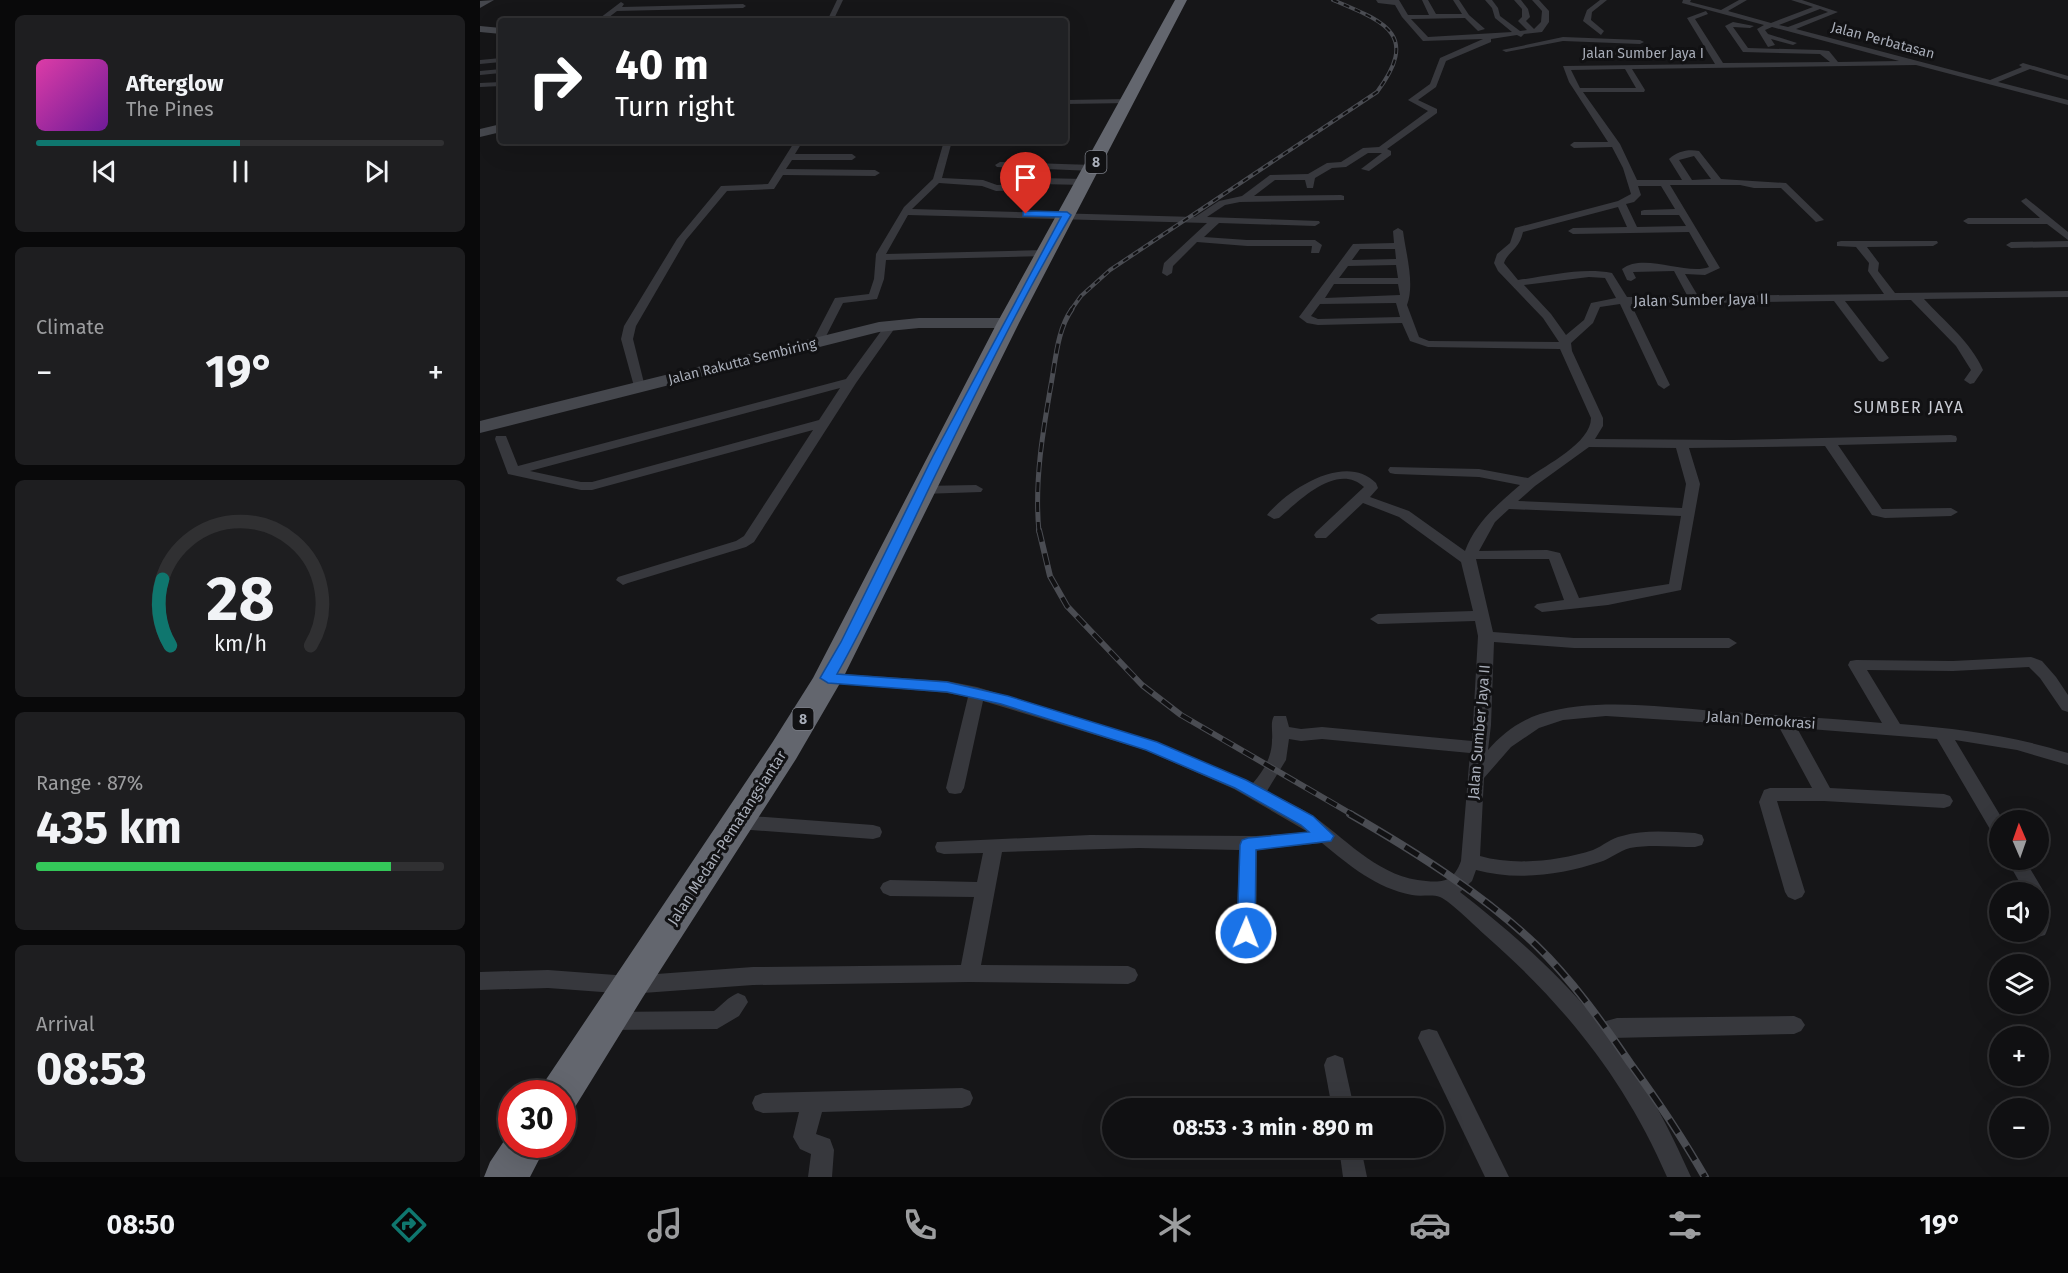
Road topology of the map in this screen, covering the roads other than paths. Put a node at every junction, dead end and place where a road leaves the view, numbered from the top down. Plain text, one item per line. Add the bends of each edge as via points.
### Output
1 (692, 0) edge
2 (720, 0) edge
3 (840, 0) edge
4 (1181, 0) edge
5 (1425, 0) edge
6 (1456, 0) edge
7 (1488, 0) edge
8 (1517, 0) edge
9 (1535, 0) edge
10 (1604, 0) edge
11 (1744, 0) edge
12 (1794, 0) edge
13 (625, 1) edge
14 (1397, 1) edge
15 (1689, 2) edge
16 (1806, 2) edge
17 (746, 3) edge
18 (1380, 3) edge
19 (714, 7) junction
20 (1820, 7) junction
21 (657, 8) junction
22 (685, 8) junction
23 (615, 9) junction
24 (630, 9) junction
25 (1722, 12) junction
26 (1706, 13) dead end
27 (678, 14) dead end
28 (708, 14) dead end
29 (737, 14) dead end
30 (1467, 16) junction
31 (1408, 17) junction
32 (1434, 17) junction
33 (604, 18) edge
34 (617, 18) edge
35 (831, 18) edge
36 (1771, 25) junction
37 (480, 29) edge
38 (1481, 29) junction
39 (1761, 29) junction
40 (1789, 29) junction
41 (498, 31) edge
42 (1419, 31) junction
43 (1533, 32) junction
44 (1581, 33) dead end
45 (1601, 33) junction
46 (1778, 33) junction
47 (1521, 35) junction
48 (1768, 36) junction
49 (1490, 37) junction
50 (1640, 42) junction
51 (1793, 43) dead end
52 (1437, 44) dead end
53 (1771, 45) dead end
54 (487, 50) dead end
55 (1506, 51) dead end
56 (1648, 53) junction
57 (1600, 54) dead end
58 (480, 60) edge
59 (498, 60) edge
60 (1443, 60) junction
61 (1919, 63) junction
62 (1836, 64) junction
63 (1720, 65) junction
64 (1656, 66) junction
65 (1627, 67) junction
66 (498, 71) edge
67 (480, 73) edge
68 (2068, 78) edge
69 (1992, 82) junction
70 (498, 84) edge
71 (481, 86) edge
72 (1578, 90) junction
73 (1127, 101) junction
74 (1068, 102) edge
75 (2068, 103) edge
76 (498, 129) edge
77 (480, 133) edge
78 (797, 144) edge
79 (947, 144) edge
80 (1616, 144) junction
81 (1574, 145) dead end
82 (1381, 150) junction
83 (790, 157) junction
84 (852, 157) dead end
85 (1000, 165) dead end
86 (1366, 169) dead end
87 (780, 172) junction
88 (875, 173) dead end
89 (1089, 175) junction
90 (1310, 177) junction
91 (937, 180) junction
92 (1718, 182) junction
93 (1634, 183) junction
94 (1664, 183) junction
95 (1689, 183) junction
96 (1245, 198) junction
97 (1311, 198) junction
98 (1341, 198) dead end
99 (2026, 201) dead end
100 (1621, 203) junction
101 (906, 212) junction
102 (1682, 212) junction
103 (1644, 213) dead end
104 (1067, 215) junction
105 (1198, 219) junction
106 (1217, 220) junction
107 (1819, 220) dead end
108 (1968, 221) dead end
109 (2049, 221) junction
110 (1316, 222) dead end
111 (1693, 229) junction
112 (1633, 230) junction
113 (1398, 231) dead end
114 (1573, 231) dead end
115 (2068, 237) edge
116 (1195, 239) junction
117 (1933, 243) dead end
118 (1842, 244) dead end
119 (1859, 244) junction
120 (2068, 244) edge
121 (2011, 245) dead end
122 (1400, 246) junction
123 (1315, 251) dead end
124 (1045, 253) junction
125 (1867, 253) junction
126 (1911, 253) dead end
127 (881, 257) junction
128 (1620, 257) dead end
129 (1401, 262) junction
130 (1346, 263) junction
131 (1679, 272) junction
132 (1167, 273) dead end
133 (1334, 281) junction
134 (1404, 281) junction
135 (1516, 283) junction
136 (2068, 294) edge
137 (1915, 297) junction
138 (1893, 298) junction
139 (1838, 299) junction
140 (1403, 300) junction
141 (1695, 300) junction
142 (1317, 301) junction
143 (1624, 301) junction
144 (1406, 320) junction
145 (1008, 322) junction
146 (891, 325) junction
147 (818, 342) junction
148 (1565, 344) junction
149 (1883, 358) dead end
150 (1970, 380) dead end
151 (850, 382) junction
152 (1664, 385) dead end
153 (639, 387) junction
154 (824, 423) junction
155 (480, 427) edge
156 (501, 439) dead end
157 (1951, 439) dead end
158 (1829, 442) junction
159 (1586, 443) junction
160 (1681, 444) junction
161 (1395, 470) dead end
162 (513, 471) junction
163 (1530, 483) junction
164 (976, 489) dead end
165 (922, 490) junction
166 (1361, 498) junction
167 (1506, 505) junction
168 (1688, 512) junction
169 (1951, 512) dead end
170 (1274, 516) dead end
171 (1321, 535) dead end
172 (1469, 557) junction
173 (623, 580) dead end
174 (1574, 605) junction
175 (1542, 607) dead end
176 (1483, 616) junction
177 (1378, 619) dead end
178 (1486, 636) junction
179 (1729, 643) dead end
180 (828, 678) junction
181 (977, 693) junction
182 (2068, 706) edge
183 (1785, 722) junction
184 (1895, 730) junction
185 (1942, 733) junction
186 (1479, 748) junction
187 (2068, 759) edge
188 (1475, 777) junction
189 (955, 788) dead end
190 (1255, 793) junction
191 (1824, 794) junction
192 (1944, 801) dead end
193 (1989, 812) edge
194 (738, 822) junction
195 (873, 832) dead end
196 (1325, 836) junction
197 (1695, 840) dead end
198 (1248, 845) junction
199 (994, 846) junction
200 (944, 847) dead end
201 (1470, 861) junction
202 (890, 888) dead end
203 (984, 890) junction
204 (1443, 890) junction
205 (1796, 892) dead end
206 (1246, 955) dead end
207 (969, 973) junction
208 (1128, 975) dead end
209 (480, 981) edge
210 (629, 985) junction
211 (738, 1002) dead end
212 (606, 1021) junction
213 (1794, 1025) dead end
214 (1594, 1034) junction
215 (1429, 1038) dead end
216 (1335, 1065) dead end
217 (569, 1080) edge
218 (962, 1098) dead end
219 (1341, 1098) edge
220 (813, 1102) junction
221 (763, 1103) dead end
222 (518, 1158) edge
223 (1352, 1158) edge
224 (506, 1177) edge
225 (820, 1177) edge
226 (1355, 1177) edge
227 (1497, 1177) edge
228 (1678, 1177) edge

1 - 22 street
2 - 19 street
3 - 35 street
4 - 73 highway, Jalan Medan-Pematangsiantar / 8
5 - 32 street
6 - 30 street
7 - 47 street via 1497,18
8 - 43 street via 1525,9 1522,21
9 - 43 street via 1546,11 1545,22
10 - 45 street via 1589,12 1587,21
11 - 25 street
12 - 16 street
13 - 21 street via 664,1
13 - 23 street
14 - 18 street
14 - 31 street via 1400,12
15 - 25 street, Jalan Perbatasan
16 - 20 street
17 - 19 street
17 - 29 street
19 - 22 street
19 - 28 street
20 - 36 street
20 - 40 street via 1835,12
21 - 22 street
21 - 24 street
22 - 27 street
23 - 24 street
23 - 33 street
24 - 34 street via 628,14
25 - 36 street, Jalan Perbatasan
26 - 63 street via 1691,18
30 - 32 street
30 - 38 street
31 - 32 street
31 - 42 street
36 - 39 street
36 - 40 street, Jalan Perbatasan
37 - 41 main road
38 - 42 street
38 - 49 street
39 - 46 street
39 - 48 street
39 - 62 street via 1729,26 1746,50 1820,52
40 - 46 street
40 - 61 street, Jalan Perbatasan
42 - 49 street via 1425,39
43 - 47 street
44 - 45 street
45 - 50 street via 1630,33
46 - 48 street
47 - 49 street
48 - 51 street
48 - 53 street
49 - 60 street
50 - 55 street via 1566,39
50 - 56 street
52 - 60 street
54 - 58 street
56 - 57 street
56 - 64 street
58 - 59 street
60 - 82 street via 1432,85 1412,100 1434,111
61 - 62 street, Jalan Sumber Jaya I
61 - 69 street, Jalan Perbatasan
62 - 63 street, Jalan Sumber Jaya I
63 - 64 street, Jalan Sumber Jaya I
64 - 65 street, Jalan Sumber Jaya I
65 - 72 street, Jalan Sumber Jaya I via 1566,68
65 - 72 street via 1641,90
66 - 67 street
68 - 69 street via 2026,66
69 - 75 street, Jalan Perbatasan
70 - 71 street
72 - 80 street, Jalan Sumber Jaya I
73 - 74 street
73 - 89 highway, Jalan Medan-Pematangsiantar / 8
76 - 77 main road
78 - 83 street
79 - 91 street
80 - 81 street
80 - 93 street, Jalan Sumber Jaya I
82 - 86 street via 1388,153
82 - 90 street via 1366,150 1343,165 1330,165
83 - 84 street
83 - 87 street
85 - 89 street
87 - 88 street
87 - 153 street via 771,187 722,189 682,238 630,326 627,339
89 - 91 street via 996,188 976,182
89 - 104 highway, Jalan Medan-Pematangsiantar / 8
90 - 96 street via 1273,177
90 - 97 street
91 - 101 street
92 - 95 street
92 - 95 street via 1696,153 1682,154 1674,159
92 - 107 street via 1783,185
93 - 94 street
93 - 100 street via 1634,198
94 - 95 street
94 - 102 street
96 - 97 street
96 - 105 street via 1222,203
97 - 98 street
99 - 109 street
100 - 112 street
100 - 135 street via 1519,230 1515,244 1499,263
101 - 104 street
101 - 127 street
102 - 103 street
102 - 111 street
104 - 105 street
104 - 124 highway, Jalan Medan-Pematangsiantar / 8
105 - 106 street
106 - 110 street
106 - 116 street
108 - 109 street
109 - 115 street
111 - 112 street
111 - 131 street via 1714,268 1709,272
112 - 114 street
113 - 122 street
116 - 123 street via 1315,243
116 - 132 street via 1168,265
117 - 119 street
118 - 119 street
119 - 125 street
120 - 121 street
122 - 129 street
122 - 130 street via 1357,246
124 - 127 street
124 - 145 highway, Jalan Medan-Pematangsiantar / 8
125 - 126 street
125 - 138 street via 1874,263 1873,271
127 - 147 street via 873,297 839,300
128 - 131 street via 1629,273 1673,268
129 - 130 street
129 - 134 street
130 - 133 street
131 - 141 street
133 - 134 street
133 - 142 street
134 - 140 street
135 - 143 street via 1606,274
135 - 148 street via 1547,316
136 - 137 street, Jalan Sumber Jaya II
137 - 138 street, Jalan Sumber Jaya II
137 - 150 street via 1976,366
138 - 139 street, Jalan Sumber Jaya II
139 - 141 street, Jalan Sumber Jaya II
139 - 149 street
140 - 142 street
140 - 144 street
141 - 143 street, Jalan Sumber Jaya II
142 - 144 street via 1305,317 1311,321
143 - 148 street, Jalan Sumber Jaya II via 1599,303 1589,321
143 - 152 street
144 - 148 street via 1414,339 1428,344
145 - 146 main road, Jalan Rakutta Sembiring
145 - 165 highway, Jalan Medan-Pematangsiantar / 8
146 - 147 main road, Jalan Rakutta Sembiring
146 - 151 street
147 - 153 main road, Jalan Rakutta Sembiring
148 - 159 street via 1597,418 1598,426
151 - 154 street
151 - 162 street
153 - 155 main road, Jalan Rakutta Sembiring
154 - 162 street via 592,486
154 - 173 street via 749,539
156 - 162 street
157 - 158 street
158 - 160 street
158 - 169 street via 1877,512
159 - 160 street
159 - 163 street
160 - 168 street via 1693,484
161 - 163 street via 1479,472
163 - 167 street
164 - 165 street
165 - 180 highway, Jalan Medan-Pematangsiantar / 8
166 - 170 street via 1371,489 1366,481 1347,476 1327,477
166 - 171 street
166 - 172 street via 1404,514
167 - 168 street
167 - 172 street via 1490,519
168 - 174 street via 1674,590
172 - 174 street via 1556,556
172 - 176 street, Jalan Sumber Jaya II
174 - 175 street
176 - 177 street
176 - 178 street, Jalan Sumber Jaya II
178 - 179 street via 1574,643
178 - 186 street, Jalan Sumber Jaya II
180 - 181 street
180 - 194 highway, Jalan Medan-Pematangsiantar / 8
181 - 189 street
181 - 190 street via 1151,746
182 - 184 street via 2038,663 1856,665
183 - 184 street, Jalan Demokrasi
183 - 188 street, Jalan Demokrasi via 1598,712 1543,719 1509,738
183 - 191 street
184 - 185 street, Jalan Demokrasi
185 - 187 street, Jalan Demokrasi via 1995,739
185 - 193 street
186 - 188 street, Jalan Sumber Jaya II
186 - 190 street via 1322,733 1301,735 1281,726 1281,751 1276,765
188 - 201 street, Jalan Sumber Jaya II
190 - 196 street via 1307,821
191 - 192 street
191 - 205 street via 1779,793 1770,795 1768,802
194 - 195 street
194 - 210 highway, Jalan Medan-Pematangsiantar / 8
196 - 198 street
196 - 204 street via 1365,868 1386,879 1413,888
197 - 201 street via 1624,842 1597,856 1534,869 1496,868
198 - 199 street via 1073,841
198 - 206 street
199 - 200 street
199 - 203 street
201 - 204 street, Jalan Sumber Jaya II via 1458,884
202 - 203 street
203 - 207 street
204 - 214 street via 1530,962
207 - 208 street
207 - 210 street via 753,976
209 - 210 street via 548,979
210 - 212 highway, Jalan Medan-Pematangsiantar / 8
211 - 212 street via 717,1020
212 - 217 highway, Jalan Medan-Pematangsiantar / 8
213 - 214 street via 1617,1027
214 - 228 street via 1652,1121
215 - 227 street
216 - 219 street
218 - 220 street
220 - 221 street
220 - 225 street via 804,1137 822,1147
222 - 224 highway
223 - 226 street

